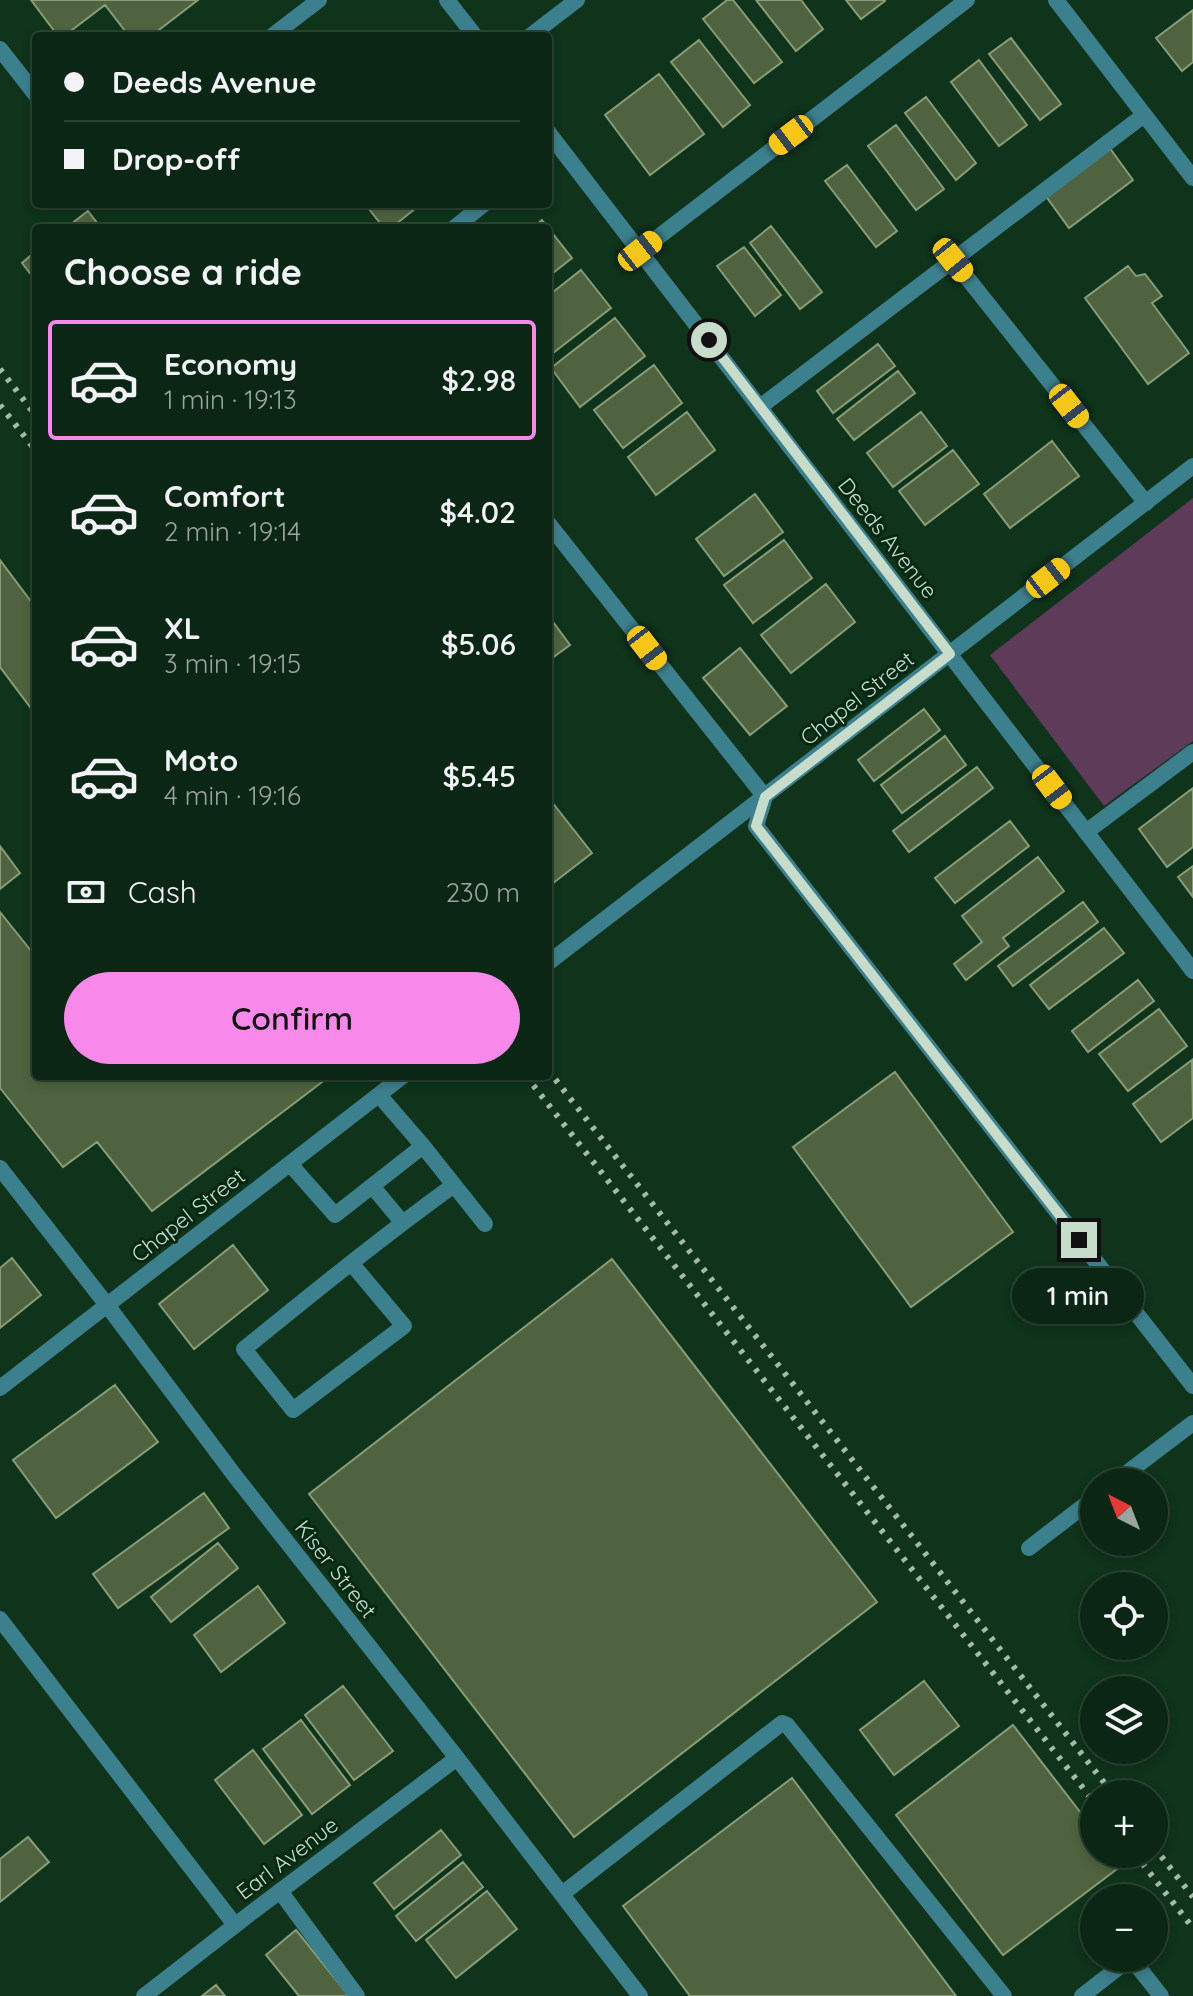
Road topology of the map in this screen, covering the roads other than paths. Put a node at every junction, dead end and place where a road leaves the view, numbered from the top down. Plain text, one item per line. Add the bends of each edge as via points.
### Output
1 (319, 0) edge
2 (447, 0) edge
3 (577, 0) edge
4 (967, 0) edge
5 (1056, 0) edge
6 (277, 32) edge
7 (472, 32) edge
8 (535, 32) edge
9 (0, 49) edge
10 (32, 90) edge
11 (1144, 115) junction
12 (552, 144) edge
13 (1193, 178) edge
14 (479, 208) edge
15 (459, 224) edge
16 (640, 251) junction
17 (953, 260) junction
18 (760, 407) junction
19 (1193, 466) edge
20 (1146, 503) junction
21 (552, 528) edge
22 (950, 654) junction
23 (1193, 752) edge
24 (765, 797) junction
25 (1086, 832) junction
26 (552, 960) edge
27 (1193, 971) edge
28 (398, 1080) edge
29 (379, 1095) junction
30 (423, 1146) junction
31 (290, 1164) junction
32 (0, 1168) edge
33 (454, 1185) junction
34 (372, 1186) junction
35 (402, 1222) junction
36 (485, 1224) dead end
37 (351, 1263) junction
38 (107, 1305) junction
39 (1193, 1386) edge
40 (0, 1388) edge
41 (1193, 1423) edge
42 (1134, 1468) edge
43 (1080, 1509) edge
44 (1029, 1548) dead end
45 (0, 1619) edge
46 (457, 1758) junction
47 (280, 1891) junction
48 (562, 1894) junction
49 (235, 1925) junction
50 (144, 1996) edge
51 (357, 1996) edge
52 (640, 1996) edge
53 (1004, 1996) edge
54 (1082, 1996) edge
55 (1161, 1996) edge

1 - 6 street
2 - 7 street
3 - 8 street
4 - 16 street
5 - 11 street
9 - 10 street
11 - 13 street
11 - 17 street
12 - 16 street, Deeds Avenue
14 - 15 street
16 - 18 street, Deeds Avenue
17 - 18 street
17 - 20 street
18 - 22 street, Deeds Avenue
19 - 20 street, Chapel Street
20 - 22 street, Chapel Street
21 - 24 street
22 - 24 street, Chapel Street
22 - 25 street, Deeds Avenue
23 - 25 street
24 - 26 street, Chapel Street
24 - 39 street via 756,826
25 - 27 street, Deeds Avenue
28 - 29 street, Chapel Street
29 - 30 street
29 - 31 street, Chapel Street
30 - 33 street
30 - 34 street
31 - 34 street via 335,1215
31 - 38 street, Chapel Street
32 - 38 street, Kiser Street
33 - 35 street
33 - 36 street
34 - 35 street
35 - 37 street
37 - 37 street via 244,1349 293,1410 404,1326
38 - 40 street, Chapel Street
38 - 46 street, Kiser Street
41 - 42 street
43 - 44 street
45 - 49 street
46 - 47 street, Earl Avenue
46 - 48 street, Kiser Street
47 - 49 street, Earl Avenue
47 - 51 street
48 - 52 street, Kiser Street
48 - 53 street via 782,1723
49 - 50 street, Earl Avenue
54 - 55 street via 1123,1964 1132,1963

